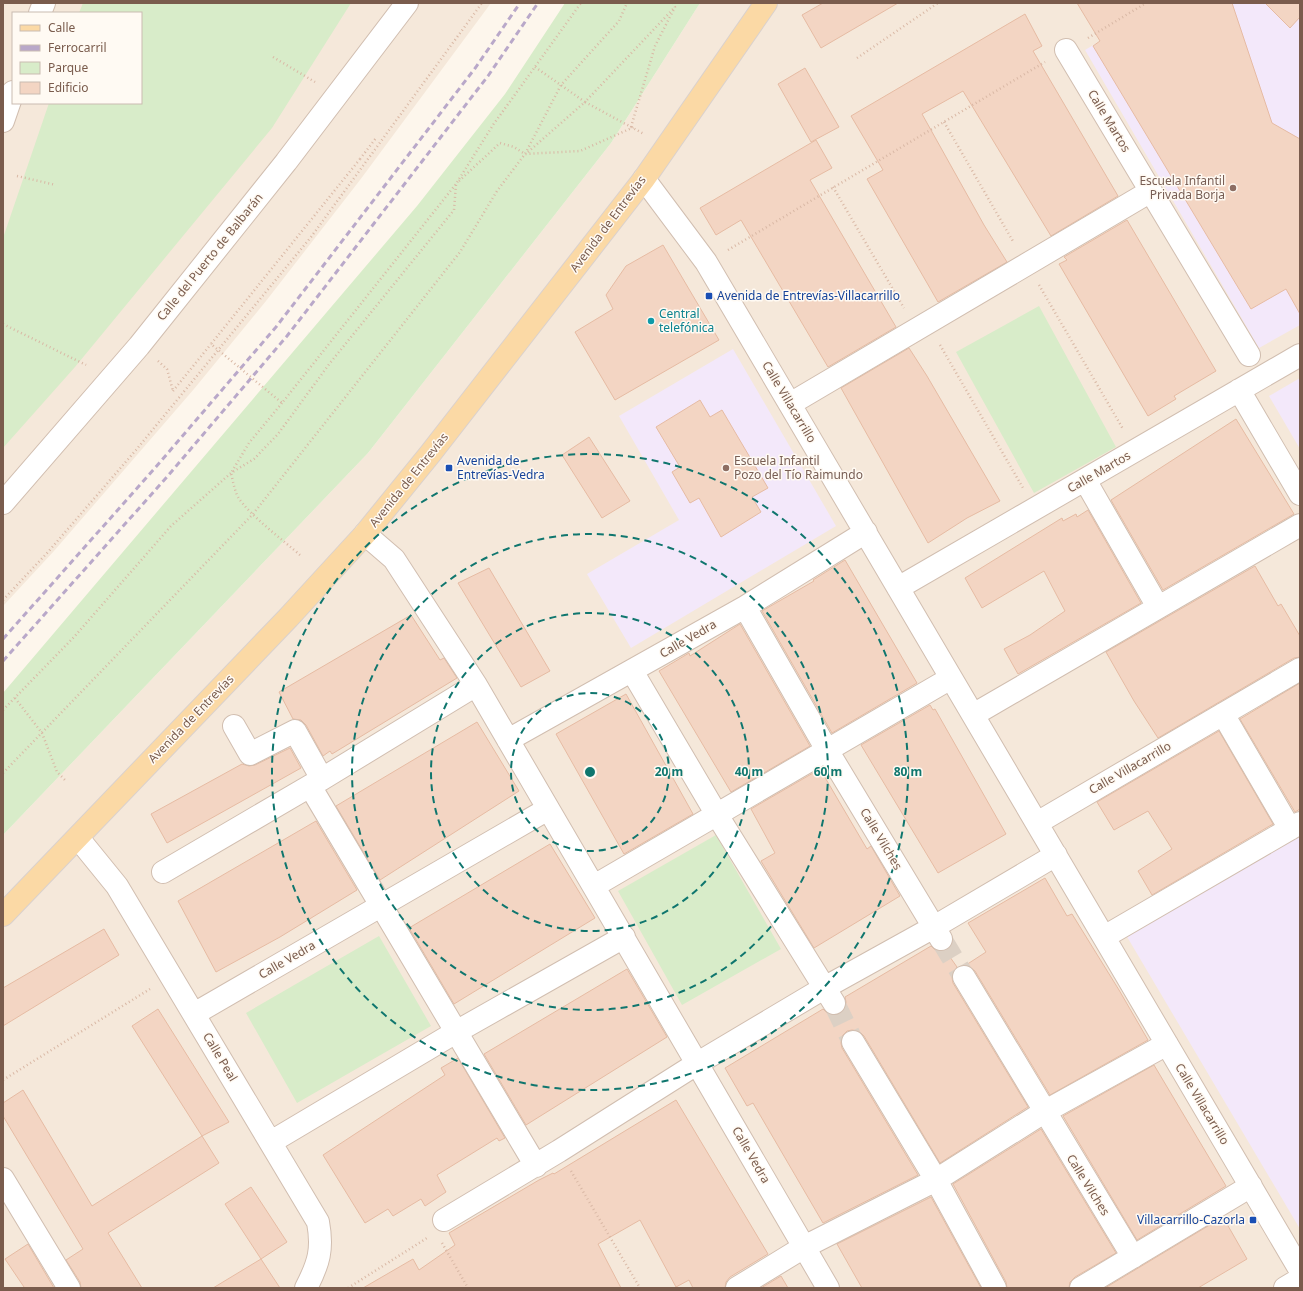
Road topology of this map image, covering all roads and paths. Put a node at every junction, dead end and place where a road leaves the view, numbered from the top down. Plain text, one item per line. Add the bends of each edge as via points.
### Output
1 (407, 3) edge
2 (482, 3) edge
3 (581, 3) edge
4 (627, 3) edge
5 (673, 3) edge
6 (766, 3) edge
7 (938, 3) edge
8 (1146, 3) edge
9 (675, 7) junction
10 (1066, 50) junction
11 (273, 57) dead end
12 (857, 58) dead end
13 (535, 67) junction
14 (316, 82) dead end
15 (561, 85) junction
16 (12, 95) edge
17 (585, 102) junction
18 (3, 120) edge
19 (632, 127) junction
20 (644, 134) dead end
21 (376, 138) dead end
22 (525, 154) junction
23 (17, 176) dead end
24 (644, 178) junction
25 (456, 184) junction
26 (56, 185) dead end
27 (833, 187) junction
28 (1151, 191) junction
29 (706, 262) junction
30 (3, 324) edge
31 (922, 326) junction
32 (212, 344) junction
33 (1249, 355) dead end
34 (1300, 355) edge
35 (156, 360) dead end
36 (86, 365) dead end
37 (1239, 390) junction
38 (282, 403) junction
39 (790, 404) junction
40 (231, 473) junction
41 (1085, 480) junction
42 (1300, 494) edge
43 (3, 502) edge
44 (1035, 509) junction
45 (253, 514) junction
46 (1300, 524) edge
47 (866, 532) junction
48 (365, 534) junction
49 (300, 555) dead end
50 (898, 588) junction
51 (3, 600) edge
52 (745, 606) junction
53 (1158, 607) junction
54 (1300, 669) edge
55 (632, 671) junction
56 (951, 678) junction
57 (476, 685) junction
58 (15, 698) junction
59 (3, 710) edge
60 (1223, 714) junction
61 (973, 715) junction
62 (234, 726) dead end
63 (42, 733) junction
64 (508, 740) junction
65 (827, 750) junction
66 (3, 773) edge
67 (66, 781) dead end
68 (316, 783) junction
69 (548, 809) junction
70 (717, 815) junction
71 (1037, 823) junction
72 (1295, 826) edge
73 (78, 838) junction
74 (1056, 855) junction
75 (163, 872) dead end
76 (594, 886) junction
77 (381, 906) junction
78 (3, 915) edge
79 (938, 933) junction
80 (624, 937) junction
81 (1104, 937) junction
82 (170, 976) junction
83 (964, 977) tunnel mouth
84 (829, 995) junction
85 (194, 1014) junction
86 (456, 1032) junction
87 (853, 1042) tunnel mouth
88 (1167, 1044) junction
89 (698, 1063) junction
90 (3, 1080) edge
91 (1044, 1112) junction
92 (271, 1142) junction
93 (559, 1152) junction
94 (536, 1166) junction
95 (3, 1180) edge
96 (936, 1180) junction
97 (1251, 1186) junction
98 (438, 1231) junction
99 (804, 1247) junction
100 (1132, 1257) junction
101 (1300, 1270) edge
102 (1300, 1279) edge
103 (69, 1288) edge
104 (306, 1288) edge
105 (348, 1288) edge
106 (468, 1288) edge
107 (640, 1288) edge
108 (737, 1288) edge
109 (828, 1288) edge
110 (995, 1288) edge
111 (1081, 1288) edge
112 (1285, 1288) edge

1 - 43 street, Calle del Puerto de Balbarán via 286,162 139,346
2 - 51 path via 312,237 136,450
3 - 13 path
4 - 15 path via 619,21
5 - 9 path
6 - 24 main road, Avenida de Entrevías
7 - 12 path
8 - 10 path
9 - 17 path
9 - 19 path via 655,46
10 - 27 path
10 - 28 street, Calle Martos
11 - 14 path
13 - 15 path
13 - 25 path via 493,125
15 - 17 path
15 - 22 path
16 - 18 street
17 - 19 path
17 - 22 path
19 - 20 path
19 - 22 path via 580,151
21 - 32 path, bridge
22 - 25 path via 500,143
22 - 45 path via 497,191 460,252
23 - 26 path
24 - 29 street, Calle Villacarrillo
24 - 48 main road, Avenida de Entrevías via 440,442
25 - 38 path, bridge
25 - 40 path via 454,210 330,362 278,434 254,459
27 - 29 path
27 - 31 path
28 - 31 street
28 - 33 street, Calle Martos
29 - 39 street, Calle Villacarrillo
30 - 36 path
31 - 39 street
31 - 44 path
32 - 35 path via 173,391 167,369
32 - 38 path, bridge
34 - 37 street, Calle Martos
37 - 41 street, Calle Martos
37 - 42 street
38 - 40 path via 249,443
39 - 47 street, Calle Villacarrillo
40 - 45 path via 233,486 239,498
40 - 58 path via 171,526 74,637
41 - 44 street, Calle Martos
41 - 53 street
44 - 50 street, Calle Martos
45 - 49 path
45 - 63 path
46 - 53 street
47 - 50 street, Calle Villacarrillo
47 - 52 street, Calle Vedra
48 - 57 street, Calle Vedra via 394,559
48 - 73 main road, Avenida de Entrevías via 283,624
50 - 56 street, Calle Villacarrillo
52 - 55 street, Calle Vedra
52 - 65 street, Calle Vilches
53 - 61 street
54 - 60 street, Calle Villacarrillo
55 - 64 street, Calle Vedra
55 - 70 street
56 - 61 street, Calle Villacarrillo
56 - 65 street
57 - 64 street, Calle Vedra
57 - 68 street
58 - 59 path
58 - 63 path
60 - 71 street, Calle Villacarrillo
60 - 72 street
61 - 71 street, Calle Villacarrillo
62 - 68 street via 250,754 295,731
63 - 66 path
63 - 67 path via 57,772
64 - 69 street, Calle Vedra
65 - 70 street
65 - 79 street, Calle Vilches
68 - 75 street
68 - 77 street
69 - 76 street, Calle Vedra
69 - 77 street, Calle Vedra
70 - 76 street
70 - 84 street
71 - 74 street, Calle Villacarrillo
72 - 81 street
73 - 78 main road, Avenida de Entrevías
73 - 82 street, Calle Peal via 117,886
74 - 79 street
74 - 81 street, Calle Villacarrillo
76 - 80 street, Calle Vedra
77 - 85 street, Calle Vedra
77 - 86 street
79 - 84 street
80 - 86 street
80 - 89 street, Calle Vedra
81 - 88 street, Calle Villacarrillo
82 - 85 street, Calle Peal
82 - 90 path
83 - 91 street, Calle Vilches
84 - 89 street
85 - 92 street, Calle Peal
86 - 92 street
86 - 94 street
87 - 96 street
88 - 91 street
88 - 97 street, Calle Villacarrillo
89 - 93 street
89 - 99 street, Calle Vedra
91 - 96 street
91 - 100 street, Calle Vilches
92 - 104 street, Calle Peal via 318,1222 322,1242 316,1269
93 - 94 street
93 - 107 path
94 - 98 street
95 - 103 street
96 - 99 street
96 - 110 street
97 - 100 street
97 - 101 street, Calle Villacarrillo
98 - 105 path
98 - 106 path
99 - 108 street
99 - 109 street, Calle Vedra
100 - 111 street
102 - 112 street

